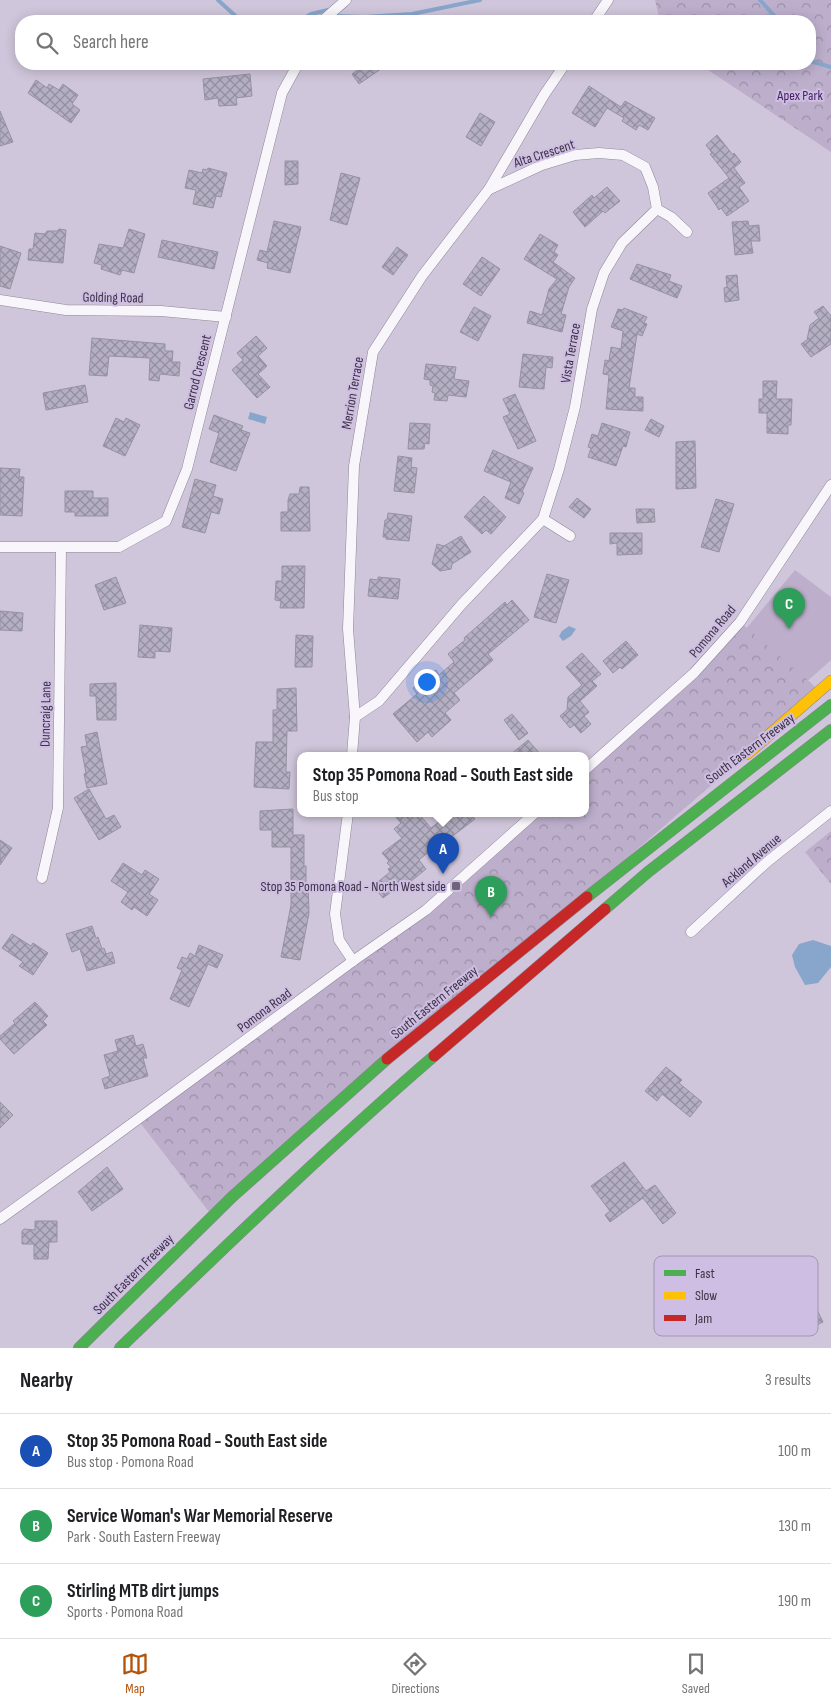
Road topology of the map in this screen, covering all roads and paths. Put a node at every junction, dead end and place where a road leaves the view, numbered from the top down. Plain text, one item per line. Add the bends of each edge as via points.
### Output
1 (346, 0) edge
2 (608, 0) edge
3 (329, 15) edge
4 (598, 15) edge
5 (295, 70) edge
6 (561, 70) edge
7 (489, 189) junction
8 (657, 209) junction
9 (687, 232) dead end
10 (0, 300) edge
11 (226, 317) junction
12 (831, 485) edge
13 (542, 519) junction
14 (570, 536) dead end
15 (0, 547) edge
16 (61, 548) junction
17 (831, 681) edge
18 (831, 705) edge
19 (355, 717) junction
20 (831, 730) edge
21 (352, 752) edge
22 (735, 764) dead end
23 (589, 766) edge
24 (706, 789) dead end
25 (831, 811) edge
26 (347, 817) edge
27 (531, 817) edge
28 (640, 854) junction
29 (42, 878) dead end
30 (691, 932) dead end
31 (353, 961) junction
32 (0, 1219) edge
33 (79, 1348) edge
34 (120, 1348) edge

1 - 3 street
2 - 4 street
5 - 11 street, Garrod Crescent via 282,93
6 - 7 street, Merrion Terrace
7 - 8 street, Alta Crescent via 542,165 575,155 623,155 645,167
7 - 19 street, Merrion Terrace via 422,276 373,352 354,466 348,629
8 - 9 street
8 - 13 street, Vista Terrace via 622,243 604,273 592,309 575,407
10 - 11 street, Golding Road via 66,310 161,311
11 - 16 street, Garrod Crescent via 187,469 166,521 118,547
12 - 23 street, Pomona Road via 740,622 694,673
13 - 14 street
13 - 19 street, Vista Terrace via 379,701
15 - 16 street, Garrod Crescent
16 - 29 street, Duncraig Lane via 58,808
17 - 22 highway
18 - 28 highway, South Eastern Freeway
19 - 21 street, Merrion Terrace
20 - 34 highway via 643,876 372,1109
24 - 28 highway via 675,816
25 - 30 street, Ackland Avenue via 767,862
26 - 31 street via 335,914 339,940
27 - 31 street, Pomona Road via 426,910
28 - 33 highway, South Eastern Freeway via 367,1077 232,1197
31 - 32 street, Pomona Road

